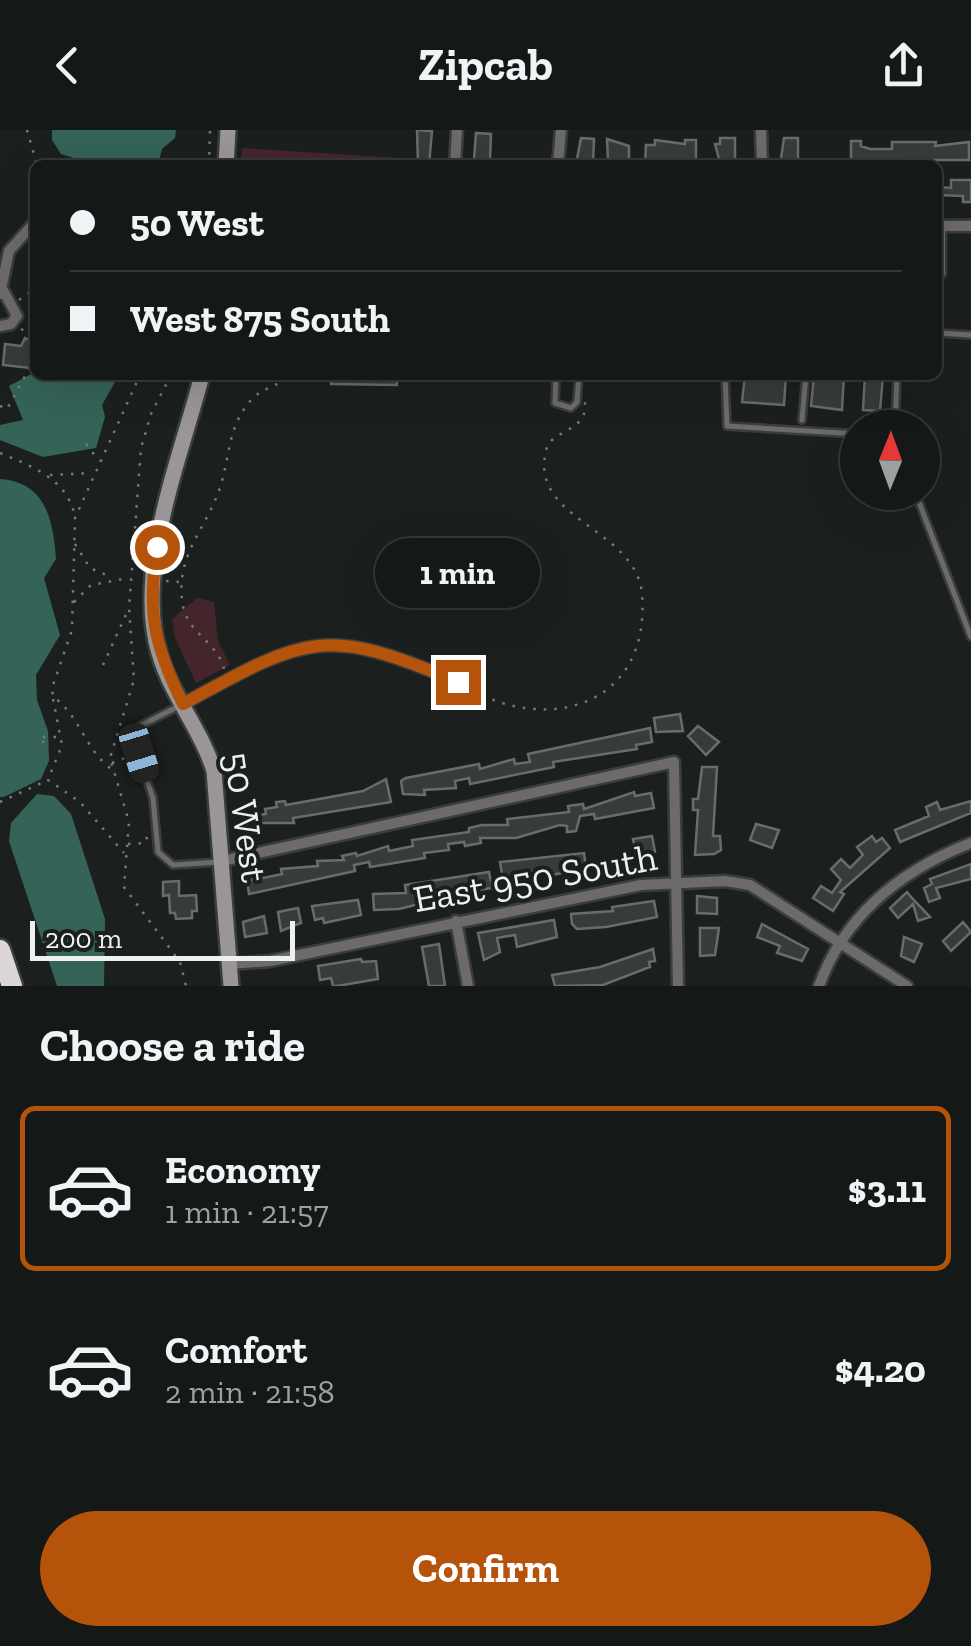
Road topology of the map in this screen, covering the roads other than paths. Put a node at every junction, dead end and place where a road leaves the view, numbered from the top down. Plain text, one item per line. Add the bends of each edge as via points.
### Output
1 (228, 130) edge
2 (457, 130) edge
3 (561, 130) edge
4 (761, 130) edge
5 (226, 160) edge
6 (454, 160) edge
7 (558, 160) edge
8 (762, 160) edge
9 (942, 226) edge
10 (971, 226) edge
11 (30, 227) edge
12 (2, 292) edge
13 (0, 326) edge
14 (942, 333) edge
15 (971, 335) edge
16 (201, 380) edge
17 (556, 380) edge
18 (579, 380) edge
19 (725, 380) edge
20 (806, 380) edge
21 (897, 380) edge
22 (896, 410) edge
23 (802, 420) dead end
24 (840, 433) edge
25 (922, 510) edge
26 (971, 637) edge
27 (458, 682) road end
28 (183, 704) junction
29 (971, 843) edge
30 (222, 862) junction
31 (676, 882) junction
32 (456, 921) junction
33 (841, 944) junction
34 (0, 950) edge
35 (230, 964) junction
36 (675, 985) edge
37 (12, 986) edge
38 (231, 986) edge
39 (468, 986) edge
40 (819, 986) edge
41 (907, 986) edge

1 - 5 street
2 - 6 street
3 - 7 street
4 - 8 street
9 - 10 street
11 - 12 street via 8,251
12 - 13 street via 14,304 14,320
14 - 15 lane
16 - 28 street, 50 West via 151,588 160,657
17 - 18 lane via 557,407 574,407
19 - 24 lane via 727,426
20 - 23 lane
21 - 22 lane
25 - 26 lane
27 - 28 street via 392,654 333,644 282,652
28 - 30 street, 50 West via 214,771
28 - 30 lane via 158,714 132,738 153,798 158,852 173,865
29 - 33 street via 888,885
30 - 31 street via 674,762
30 - 35 street, 50 West
31 - 32 street, East 950 South
31 - 33 street, East 950 South via 750,885
31 - 36 street
32 - 35 street, East 950 South
32 - 39 street
33 - 40 street
33 - 41 street
34 - 37 highway
35 - 38 street, 50 West

